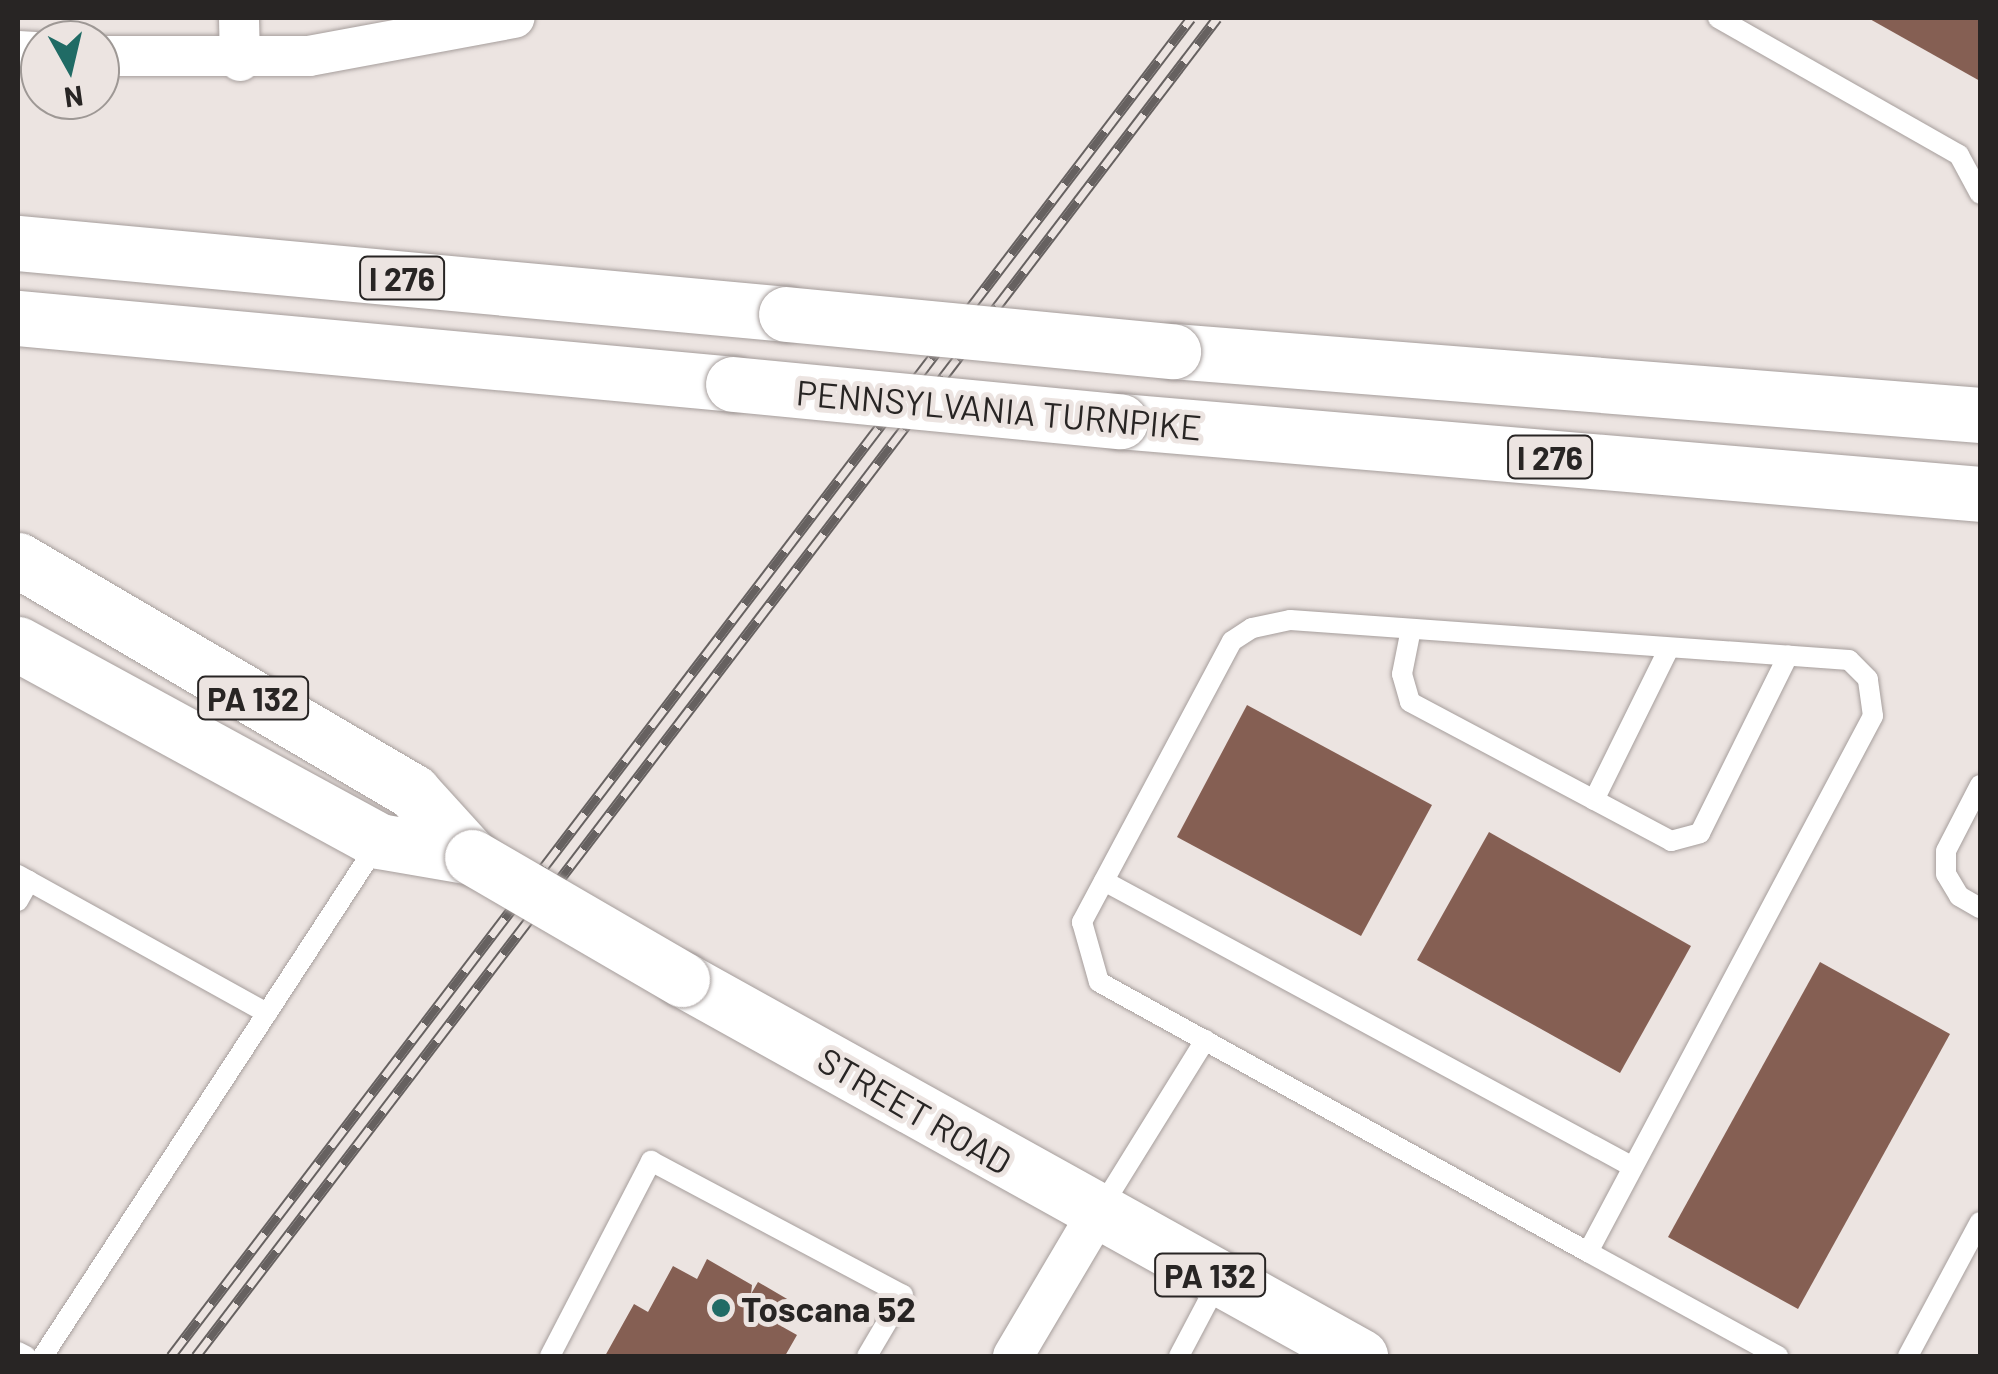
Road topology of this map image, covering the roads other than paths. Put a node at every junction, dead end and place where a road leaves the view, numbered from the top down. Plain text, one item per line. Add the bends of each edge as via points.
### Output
1 (238, 18) edge
2 (515, 18) edge
3 (1718, 18) edge
4 (120, 57) edge
5 (240, 61) junction
6 (1980, 194) edge
7 (18, 243) edge
8 (18, 318) edge
9 (1980, 415) edge
10 (1980, 494) edge
11 (18, 560) edge
12 (1411, 629) junction
13 (18, 644) edge
14 (1668, 648) junction
15 (1788, 656) junction
16 (1980, 785) edge
17 (1594, 800) junction
18 (380, 841) junction
19 (472, 857) junction
20 (23, 878) edge
21 (1104, 881) junction
22 (18, 901) edge
23 (1980, 908) edge
24 (267, 1013) junction
25 (1205, 1040) junction
26 (1632, 1166) junction
27 (1097, 1214) junction
28 (1980, 1222) edge
29 (1588, 1252) junction
30 (1219, 1280) junction
31 (18, 1352) edge
32 (26, 1356) edge
33 (43, 1356) edge
34 (550, 1356) edge
35 (866, 1356) edge
36 (1013, 1356) edge
37 (1178, 1356) edge
38 (1358, 1356) edge
39 (1778, 1356) edge
40 (1908, 1356) edge

1 - 5 street
2 - 5 street via 383,47
3 - 6 lane via 1960,155
4 - 5 street
7 - 9 main road, PENNSYLVANIA TURNPIKE / I 276, bridge via 1173,351
8 - 10 main road, PENNSYLVANIA TURNPIKE / I 276, bridge
11 - 19 main road, STREET ROAD / PA 132 via 413,792
12 - 14 lane
12 - 17 lane via 1402,674 1410,702
12 - 21 lane via 1290,620 1232,640
13 - 18 main road, STREET ROAD / PA 132
14 - 15 lane
14 - 17 lane
15 - 17 lane via 1700,833 1671,841
15 - 26 lane via 1849,660 1868,679 1873,716
16 - 23 lane via 1946,851 1946,874 1959,896
18 - 19 main road, STREET ROAD / PA 132
18 - 24 lane
19 - 27 main road, STREET ROAD / PA 132, bridge
20 - 22 lane
20 - 24 lane
21 - 25 lane via 1082,922 1099,982
21 - 26 lane
24 - 33 lane
25 - 27 lane
25 - 29 lane
26 - 29 lane
27 - 30 main road, STREET ROAD / PA 132
27 - 36 street
28 - 40 lane
29 - 39 lane
30 - 37 lane
30 - 38 main road, STREET ROAD / PA 132
31 - 32 lane
34 - 35 lane via 651,1161 902,1294

